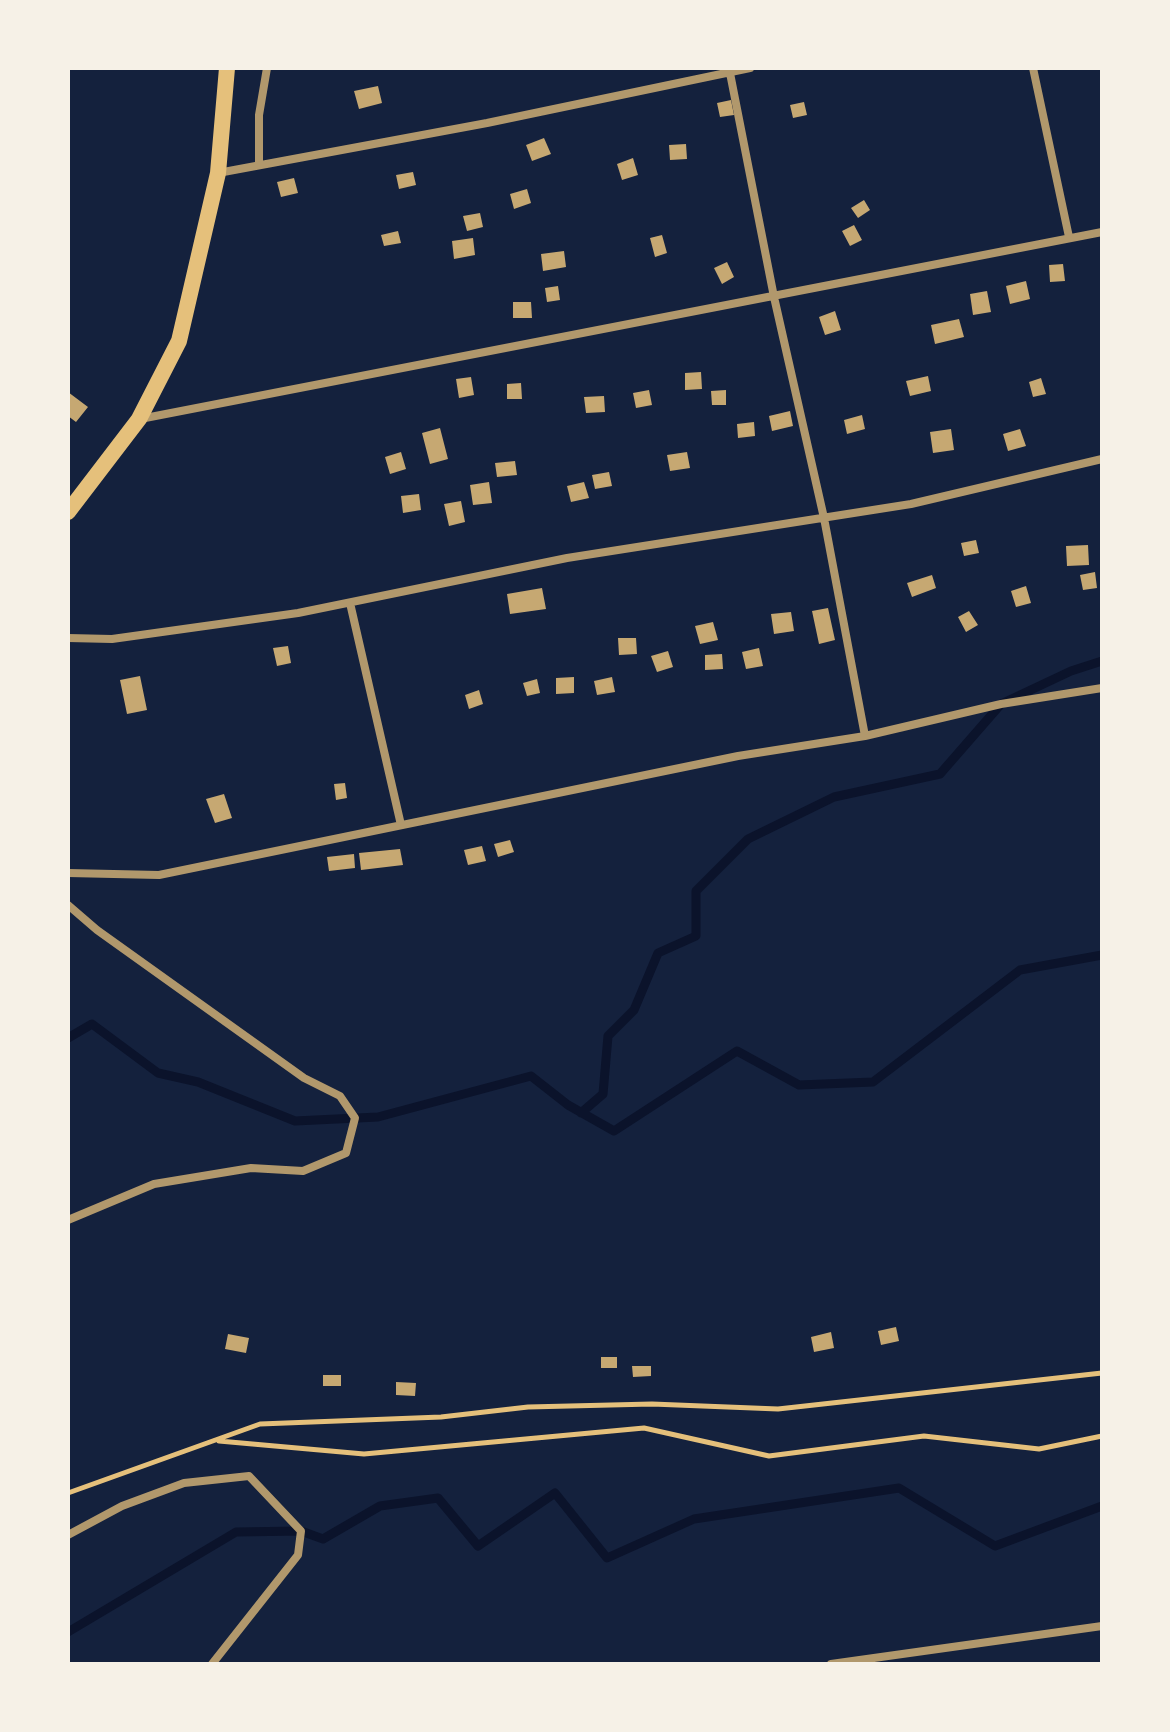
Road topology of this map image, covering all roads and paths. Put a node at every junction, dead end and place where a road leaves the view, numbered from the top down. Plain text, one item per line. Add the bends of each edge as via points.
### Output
1 (227, 68) edge
2 (267, 68) edge
3 (750, 68) edge
4 (1033, 68) edge
5 (729, 70) edge
6 (259, 164) junction
7 (218, 173) junction
8 (1102, 232) edge
9 (1069, 237) junction
10 (774, 297) junction
11 (139, 419) junction
12 (1102, 459) edge
13 (68, 512) edge
14 (824, 518) junction
15 (350, 603) junction
16 (68, 638) edge
17 (1102, 688) edge
18 (865, 736) junction
19 (401, 825) junction
20 (68, 873) edge
21 (68, 905) edge
22 (68, 1220) edge
23 (1102, 1373) edge
24 (1102, 1436) edge
25 (214, 1440) junction
26 (68, 1493) edge
27 (68, 1535) edge
28 (1102, 1626) edge
29 (212, 1664) edge
30 (831, 1664) edge

1 - 7 main road
2 - 6 street via 259,115
3 - 5 street
4 - 9 street
5 - 6 street via 487,123
5 - 10 street
6 - 7 street
7 - 11 main road via 179,341
8 - 9 street
9 - 10 street
10 - 11 street
10 - 14 street
11 - 13 main road
12 - 14 street via 911,504
14 - 15 street via 567,558
14 - 18 street
15 - 16 street via 112,639
15 - 19 street
17 - 18 street via 1001,704
18 - 19 street via 738,756
19 - 20 street via 159,875
21 - 22 street via 304,1078 340,1096 355,1118 346,1153 303,1171 251,1168 154,1184
23 - 25 path via 778,1409 528,1407 441,1417 260,1424
24 - 25 path via 1039,1449 924,1436 769,1456 644,1428 364,1454
25 - 26 path
27 - 29 street via 122,1506 184,1483 249,1476 301,1531 298,1555
28 - 30 street

